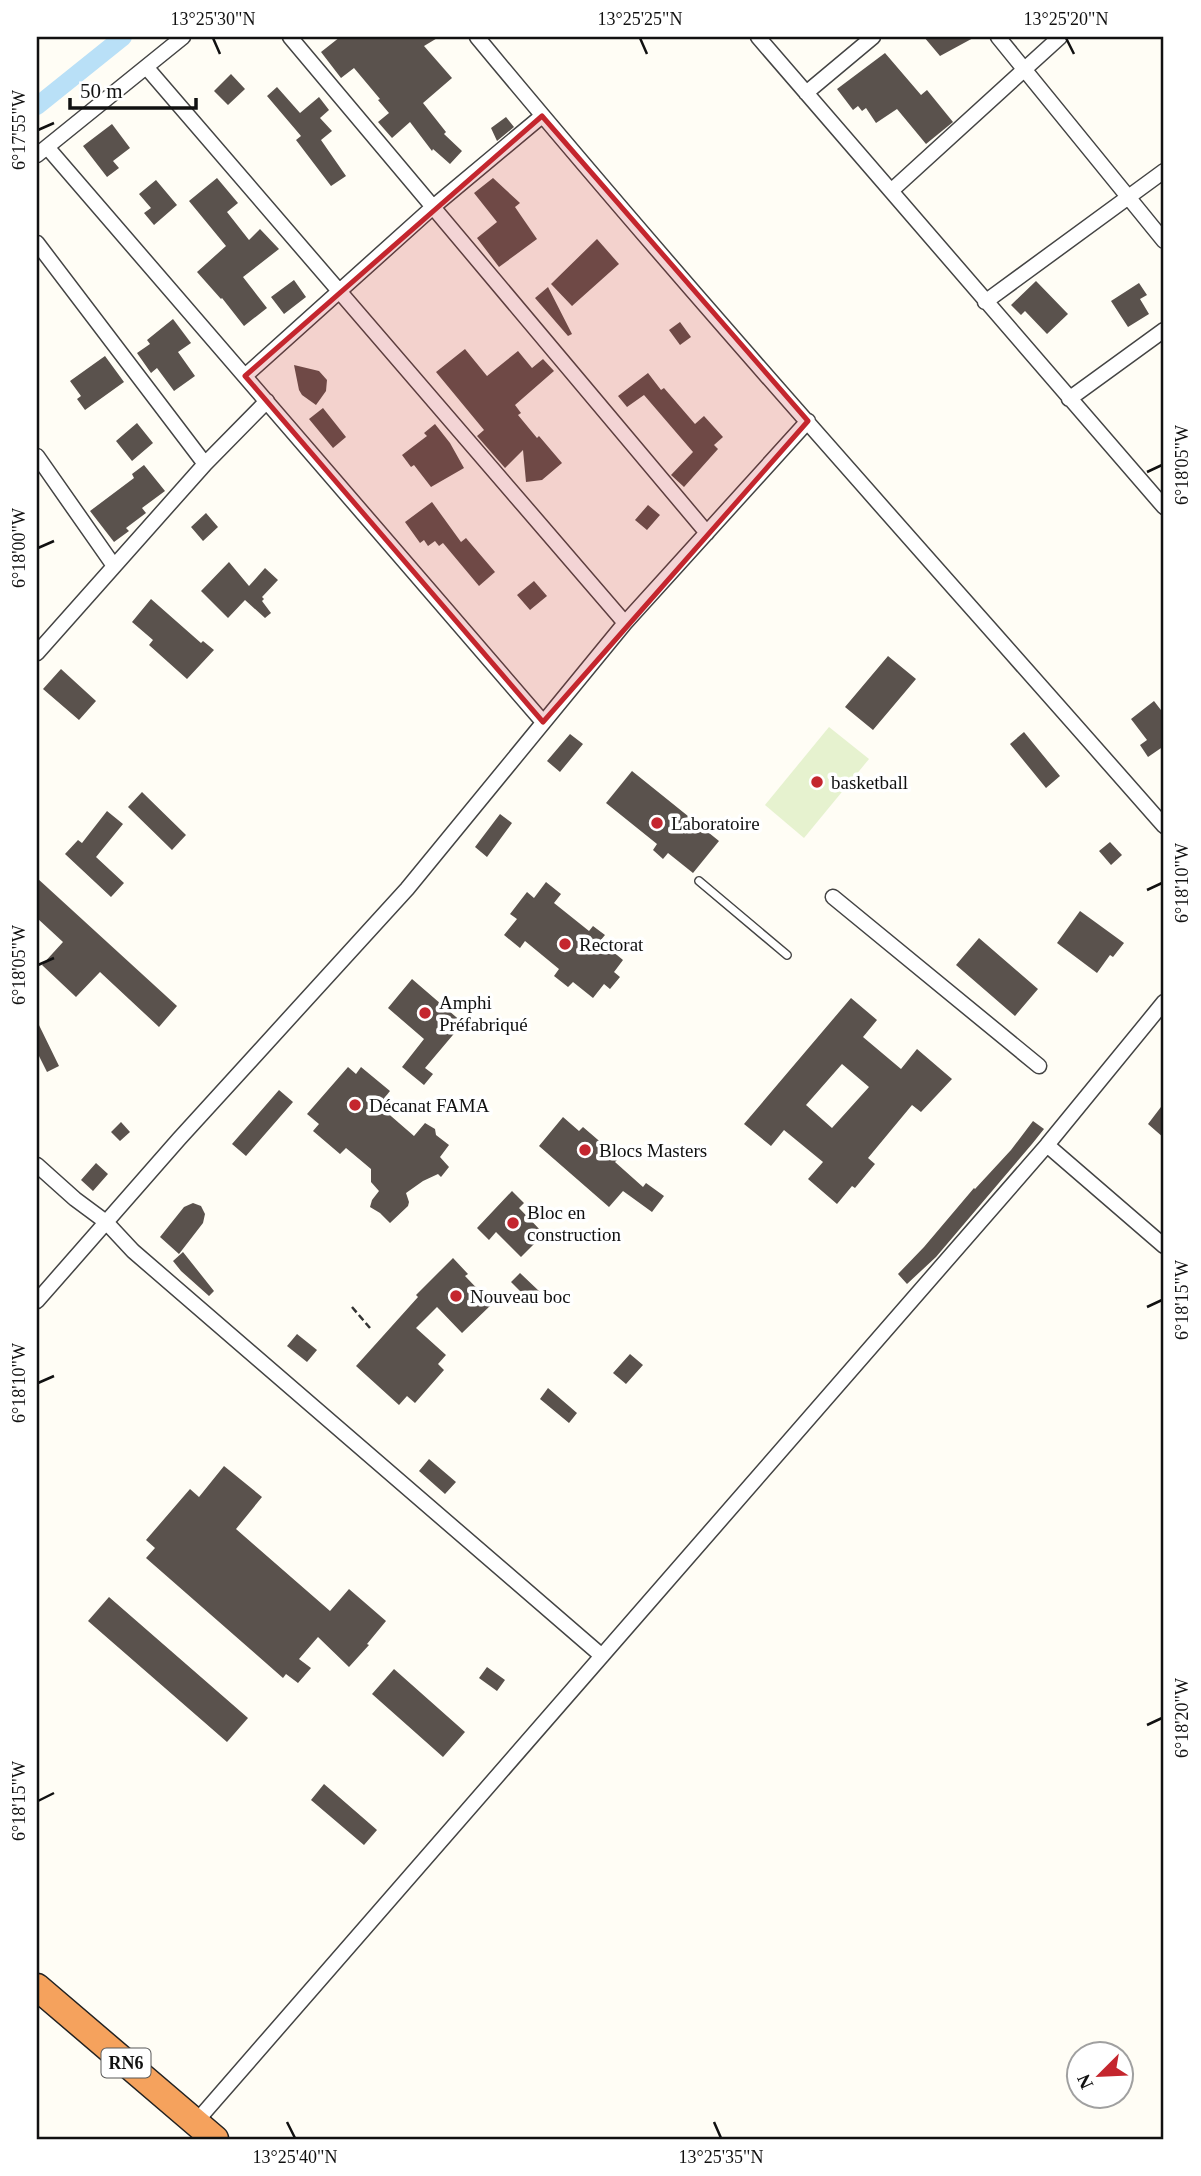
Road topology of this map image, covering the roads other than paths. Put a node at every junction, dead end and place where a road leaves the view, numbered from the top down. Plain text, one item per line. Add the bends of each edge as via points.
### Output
1 (183, 37) edge
2 (290, 37) edge
3 (477, 37) edge
4 (758, 37) edge
5 (873, 37) edge
6 (998, 37) edge
7 (1060, 37) edge
8 (146, 68) junction
9 (1025, 70) junction
10 (806, 93) junction
11 (542, 116) junction
12 (42, 151) edge
13 (1164, 170) edge
14 (891, 191) junction
15 (1128, 197) junction
16 (433, 207) junction
17 (1164, 241) edge
18 (37, 243) edge
19 (338, 290) junction
20 (985, 302) junction
21 (1164, 330) edge
22 (245, 376) junction
23 (1069, 399) junction
24 (267, 401) junction
25 (808, 421) junction
26 (37, 456) edge
27 (205, 464) junction
28 (1161, 498) edge
29 (707, 533) junction
30 (114, 566) junction
31 (625, 623) junction
32 (37, 653) edge
33 (543, 722) junction
34 (1164, 826) edge
35 (699, 881) dead end
36 (833, 897) dead end
37 (787, 955) dead end
38 (1164, 1002) edge
39 (1039, 1066) dead end
40 (1047, 1145) junction
41 (37, 1165) edge
42 (106, 1222) junction
43 (1164, 1246) edge
44 (37, 1301) edge
45 (602, 1656) junction
46 (37, 1987) edge
47 (205, 2131) edge

1 - 8 street
2 - 16 street
3 - 11 street
4 - 10 street
5 - 10 street
6 - 9 street
7 - 9 street
8 - 12 street
8 - 19 street
9 - 14 street
9 - 15 street
10 - 14 street
11 - 16 street
11 - 25 street
12 - 22 street
13 - 15 street
14 - 20 street
15 - 17 street
15 - 20 street
16 - 19 street
16 - 29 street
18 - 27 street
19 - 22 street
19 - 31 street
20 - 23 street
21 - 23 street
22 - 24 street
23 - 28 street
24 - 27 street
24 - 33 street
25 - 29 street
25 - 34 street
26 - 30 street
27 - 30 street
29 - 31 street
30 - 32 street
31 - 33 street
33 - 42 street via 407,888
35 - 37 lane
36 - 39 street
38 - 40 street
40 - 43 street
40 - 45 street
41 - 42 street
42 - 44 street
42 - 45 street via 133,1251
45 - 47 street
46 - 47 highway, RN6

